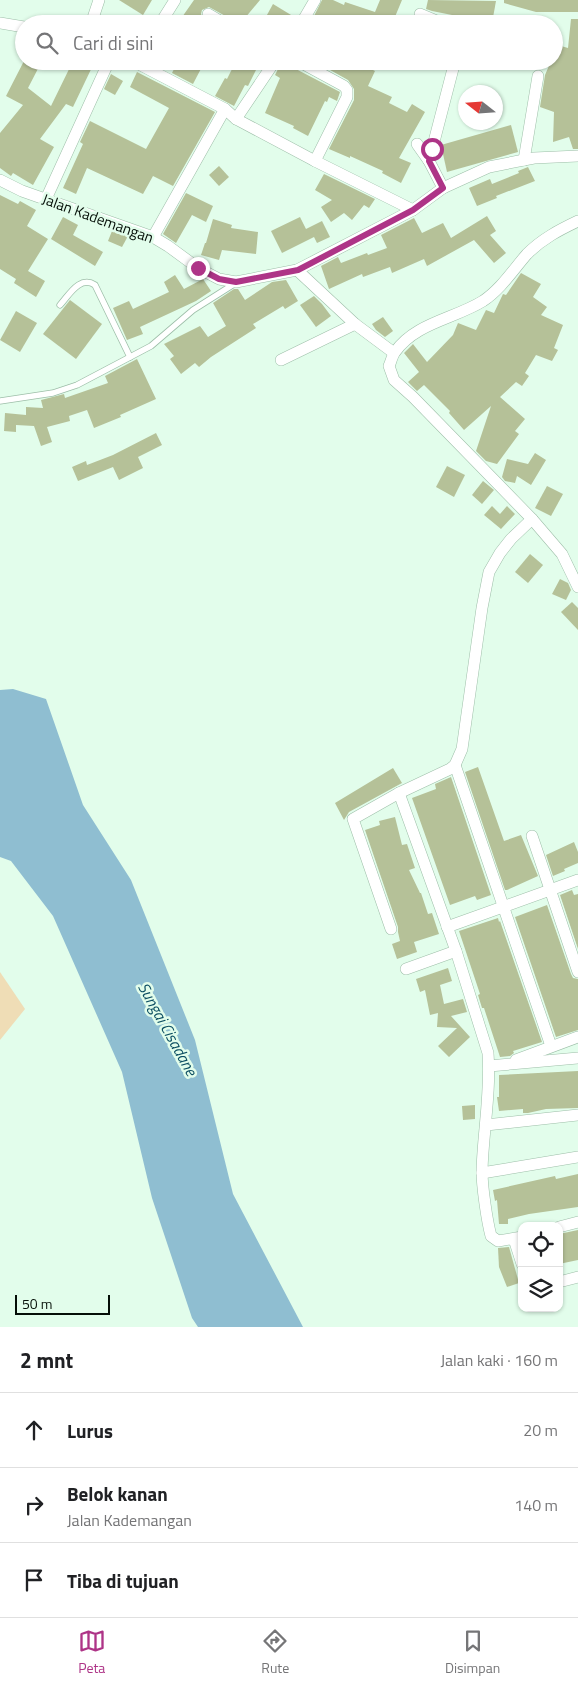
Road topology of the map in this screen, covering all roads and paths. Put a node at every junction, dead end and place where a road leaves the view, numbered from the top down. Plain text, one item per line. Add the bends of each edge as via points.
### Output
1 (99, 0) edge
2 (175, 0) edge
3 (315, 0) edge
4 (94, 15) edge
5 (166, 15) edge
6 (307, 15) edge
7 (0, 23) edge
8 (15, 26) edge
9 (105, 70) edge
10 (151, 70) edge
11 (268, 70) edge
12 (315, 70) edge
13 (453, 70) edge
14 (538, 76) dead end
15 (225, 109) junction
16 (236, 119) junction
17 (417, 144) dead end
18 (578, 156) edge
19 (524, 160) junction
20 (315, 161) junction
21 (429, 161) junction
22 (0, 181) edge
23 (443, 188) junction
24 (46, 199) junction
25 (413, 210) junction
26 (578, 221) edge
27 (154, 237) junction
28 (298, 270) junction
29 (236, 282) junction
30 (60, 305) dead end
31 (355, 324) junction
32 (394, 353) junction
33 (130, 357) junction
34 (281, 360) dead end
35 (0, 401) edge
36 (532, 519) junction
37 (578, 587) edge
38 (455, 765) junction
39 (399, 793) junction
40 (532, 836) dead end
41 (578, 880) edge
42 (550, 890) junction
43 (503, 907) junction
44 (447, 927) junction
45 (391, 929) dead end
46 (456, 951) junction
47 (406, 969) dead end
48 (578, 972) edge
49 (578, 1037) edge
50 (551, 1046) junction
51 (578, 1058) edge
52 (503, 1065) junction
53 (489, 1066) junction
54 (578, 1115) edge
55 (486, 1125) junction
56 (578, 1158) edge
57 (482, 1173) junction
58 (578, 1222) edge
59 (563, 1226) edge
60 (518, 1238) edge
61 (578, 1277) edge
62 (563, 1281) edge

1 - 4 street
2 - 5 street
3 - 6 street
7 - 8 street
9 - 24 street
10 - 15 street
11 - 16 street
12 - 20 street via 347,90 347,97
13 - 21 street
14 - 19 street
15 - 16 street
15 - 27 street
16 - 20 street
17 - 21 street
18 - 19 street, Jalan Kademangan
19 - 23 street, Jalan Kademangan via 489,167
20 - 25 street
21 - 23 street
22 - 24 street, Jalan Kademangan
23 - 25 street, Jalan Kademangan
24 - 27 street, Jalan Kademangan
25 - 28 street, Jalan Kademangan
26 - 32 street via 543,239 484,300 416,332
27 - 29 street, Jalan Kademangan via 198,268 219,279
28 - 29 street, Jalan Kademangan
28 - 31 street
29 - 33 lane via 193,310 151,346
30 - 33 lane via 81,283 95,284
31 - 32 street
31 - 34 street
32 - 36 street via 389,366 394,380
33 - 35 lane via 77,385 53,393
36 - 37 street via 562,554
36 - 38 street via 511,539 489,572 462,749
38 - 39 street
38 - 43 street
39 - 44 street
39 - 45 street via 353,819
40 - 42 street
41 - 42 street
42 - 43 street
42 - 48 street
43 - 44 street
43 - 50 street
44 - 46 street
46 - 47 street
46 - 53 street via 483,1035
49 - 50 street
50 - 52 street
51 - 52 street
52 - 53 street
53 - 55 street
54 - 55 street
55 - 57 street
56 - 57 street
57 - 60 street via 491,1236 498,1241
58 - 59 street
61 - 62 street

